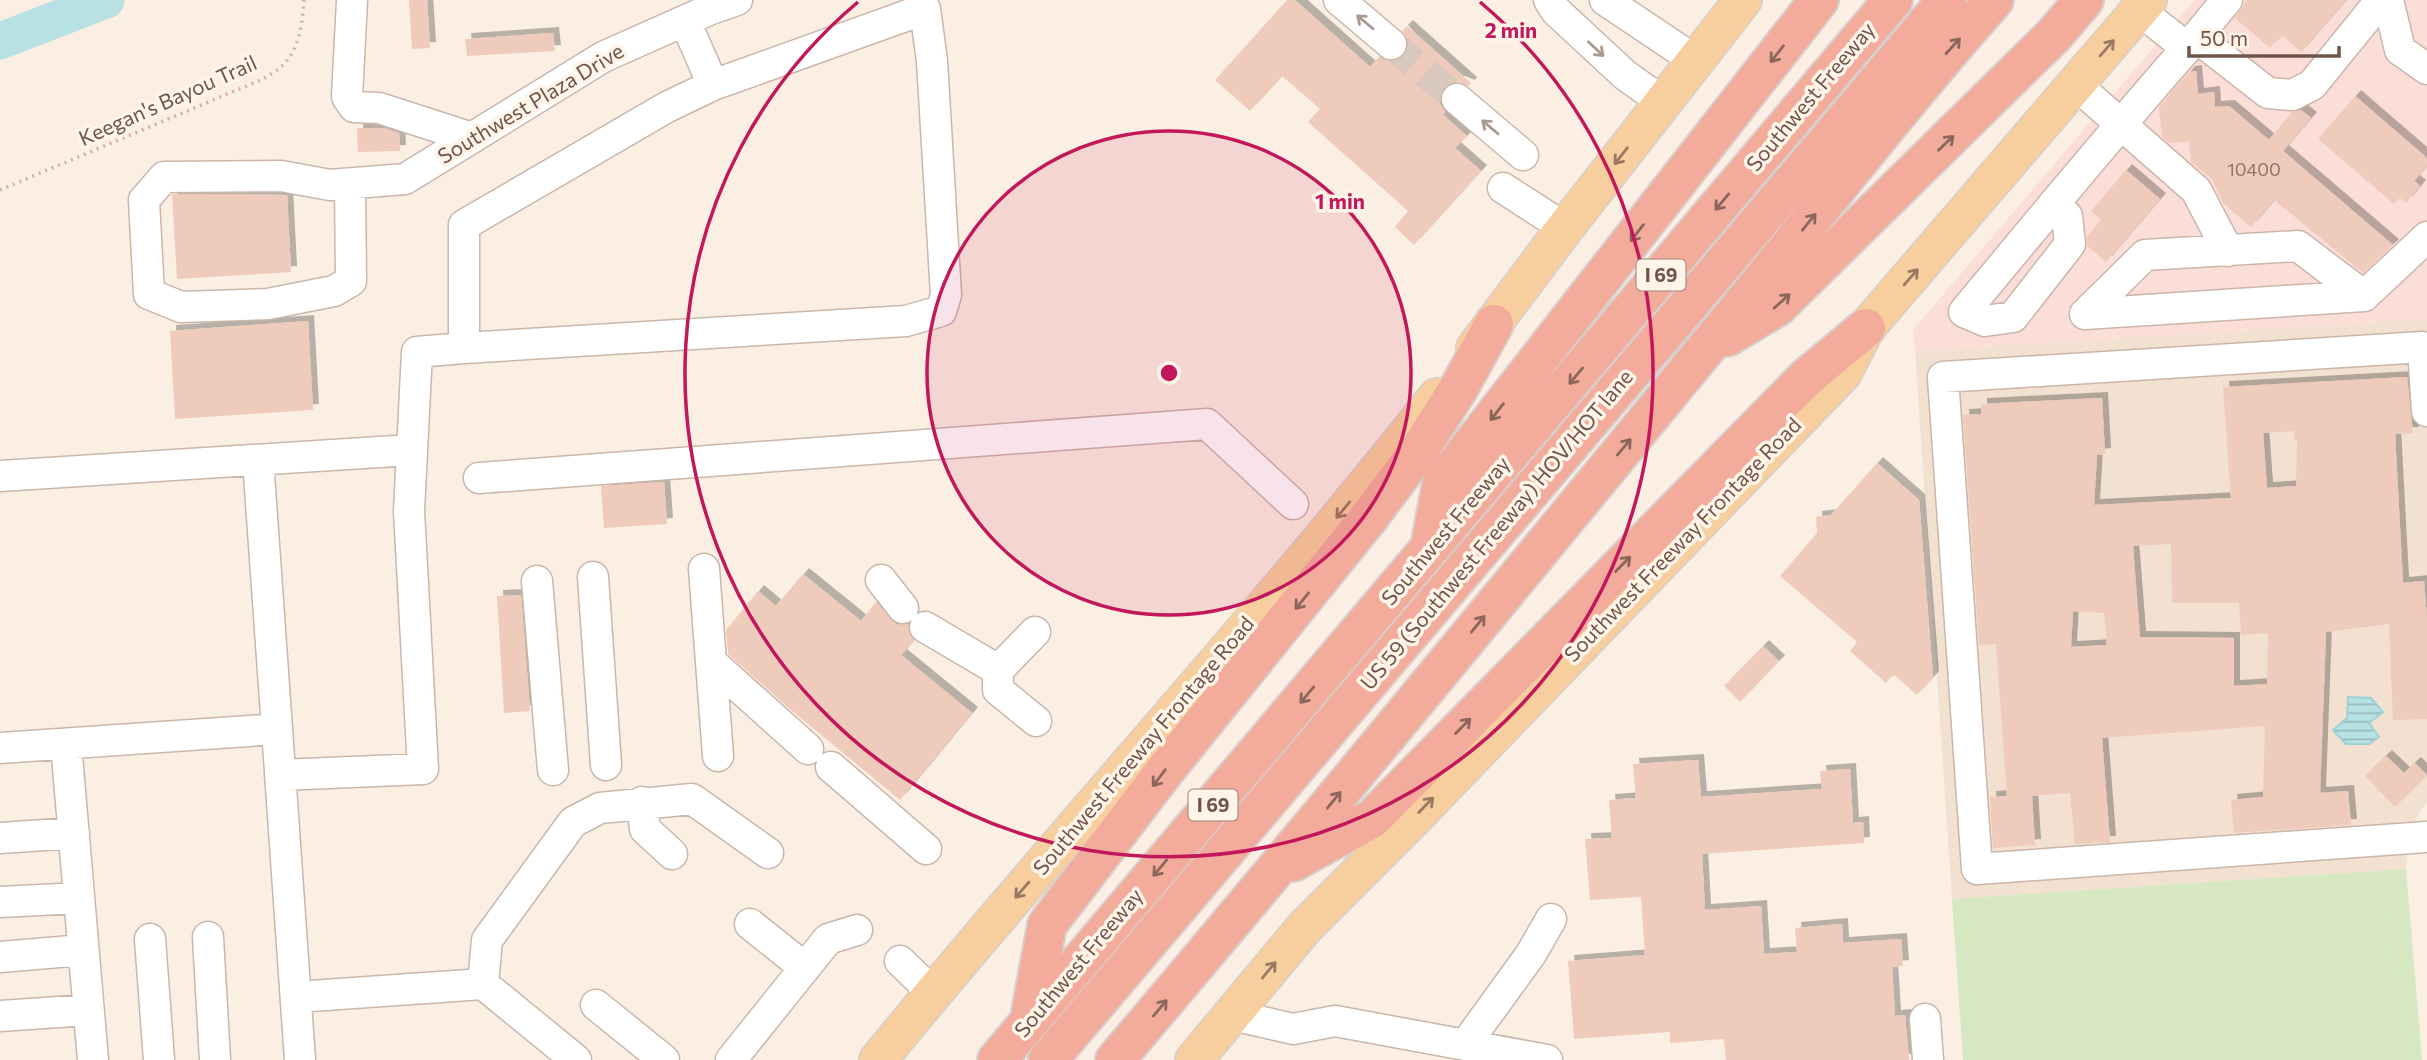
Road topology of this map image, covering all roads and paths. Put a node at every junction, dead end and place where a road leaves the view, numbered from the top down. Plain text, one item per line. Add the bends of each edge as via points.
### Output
1 (304, 0) edge
2 (352, 0) edge
3 (737, 0) edge
4 (1339, 0) edge
5 (1549, 0) edge
6 (1605, 0) edge
7 (1819, 0) edge
8 (1893, 0) edge
9 (1947, 0) edge
10 (1994, 0) edge
11 (2084, 0) edge
12 (2227, 0) edge
13 (2381, 0) edge
14 (2388, 0) edge
15 (1738, 2) edge
16 (2143, 5) edge
17 (685, 20) junction
18 (2192, 42) junction
19 (1391, 44) tunnel mouth
20 (1696, 61) junction
21 (2427, 69) edge
22 (2076, 84) junction
23 (713, 85) junction
24 (1457, 99) tunnel mouth
25 (1663, 102) junction
26 (2120, 124) junction
27 (472, 138) junction
28 (1523, 155) dead end
29 (350, 184) junction
30 (1503, 188) dead end
31 (0, 190) edge
32 (2054, 203) dead end
33 (1564, 228) junction
34 (2427, 237) edge
35 (2228, 251) junction
36 (2427, 271) edge
37 (2388, 274) junction
38 (2364, 296) junction
39 (1494, 324) junction
40 (1867, 328) junction
41 (464, 348) junction
42 (1704, 351) junction
43 (2427, 411) edge
44 (411, 450) junction
45 (258, 460) junction
46 (0, 476) edge
47 (479, 478) dead end
48 (1293, 504) dead end
49 (1430, 549) junction
50 (704, 569) dead end
51 (593, 577) dead end
52 (881, 580) dead end
53 (537, 581) dead end
54 (1035, 632) dead end
55 (711, 662) junction
56 (998, 670) junction
57 (1036, 721) dead end
58 (277, 729) junction
59 (66, 744) junction
60 (0, 748) edge
61 (808, 749) dead end
62 (718, 756) dead end
63 (606, 765) dead end
64 (831, 767) dead end
65 (554, 769) dead end
66 (280, 775) junction
67 (642, 803) junction
68 (74, 833) junction
69 (2427, 837) edge
70 (0, 838) edge
71 (926, 849) dead end
72 (768, 853) dead end
73 (672, 854) dead end
74 (1276, 872) junction
75 (79, 898) junction
76 (0, 902) edge
77 (1551, 919) dead end
78 (750, 924) dead end
79 (857, 930) dead end
80 (208, 937) dead end
81 (150, 939) dead end
82 (83, 950) junction
83 (0, 957) edge
84 (900, 961) dead end
85 (805, 968) junction
86 (482, 984) junction
87 (933, 993) junction
88 (296, 997) junction
89 (596, 1005) dead end
90 (88, 1010) junction
91 (1232, 1015) junction
92 (0, 1016) edge
93 (1925, 1019) dead end
94 (1030, 1021) junction
95 (1465, 1045) junction
96 (93, 1060) edge
97 (159, 1060) edge
98 (215, 1060) edge
99 (300, 1060) edge
100 (576, 1060) edge
101 (664, 1060) edge
102 (731, 1060) edge
103 (878, 1060) edge
104 (997, 1060) edge
105 (1048, 1060) edge
106 (1115, 1060) edge
107 (1194, 1060) edge
108 (1547, 1060) edge
109 (1928, 1060) edge

1 - 31 path, Keegan's Bayou Trail via 296,45 282,66 262,79
2 - 27 street via 347,97 354,107 379,108
3 - 17 street, Southwest Plaza Drive
19 -> 4 street
5 -> 25 street via 1625,75
6 - 20 street
7 -> 49 highway via 1442,483
8 -> 49 highway, Southwest Freeway / I 69
9 - 105 highway, US 59 (Southwest Freeway) HOV/HOT lane
42 -> 10 highway
42 -> 11 highway via 1777,307 2045,44
12 - 18 street
13 - 18 street via 2312,85 2292,94 2269,93
14 - 21 street via 2400,50
15 - 20 main road, Southwest Freeway Frontage Road
16 - 18 street
22 -> 16 main road, Southwest Freeway Frontage Road
17 - 23 street
17 - 27 street, Southwest Plaza Drive via 603,57
18 - 26 street
20 - 25 main road, Southwest Freeway Frontage Road
22 - 26 street
40 -> 22 main road, Southwest Freeway Frontage Road
23 - 41 street via 464,225
23 - 41 street via 925,9 946,295 941,311 905,321
28 -> 24 street
25 -> 33 main road, Southwest Freeway Frontage Road
26 - 32 street
26 - 35 street via 2196,190
27 - 29 street, Southwest Plaza Drive via 405,179
29 - 29 street via 282,176 164,177 144,200 149,293 181,307 268,304 334,291 351,281
30 - 33 street
33 - 39 main road, Southwest Freeway Frontage Road
34 - 37 street
35 - 38 street via 2298,246
35 - 38 street via 2146,255 2085,314
36 - 37 street
37 - 38 street
39 -> 87 main road, Southwest Freeway Frontage Road via 1153,738
39 -> 94 highway via 1460,386 1370,516 1047,925
74 -> 40 highway via 1373,818 1806,378
91 -> 40 main road, Southwest Freeway Frontage Road via 1305,927 1843,373
41 - 44 street via 417,352
74 -> 42 highway
43 - 69 street via 2423,347 1943,377 1977,869
44 - 45 street
44 - 66 street via 410,551 424,769
45 - 46 street
45 - 58 street
47 - 48 street via 1207,424
49 -> 94 highway, Southwest Freeway / I 69
50 - 55 street
51 - 63 street
52 - 56 street via 914,617
53 - 65 street
54 - 56 street
55 - 61 street
55 - 62 street
56 - 57 street via 998,690
58 - 59 street
58 - 66 street
59 - 60 street
59 - 68 street
64 - 71 street
66 - 88 street
67 - 72 street via 692,799
67 - 73 street via 645,829
67 - 86 street via 600,808 573,822 487,940
68 - 70 street
68 - 75 street
106 -> 74 highway
75 - 76 street
75 - 82 street
77 - 95 street
78 - 85 street
79 - 85 street via 828,939
80 - 98 street
81 - 97 street
82 - 83 street
82 - 90 street
84 - 87 street
85 - 102 street
86 - 88 street
86 - 100 street
87 - 103 main road, Southwest Freeway Frontage Road
88 - 99 street
89 - 101 street
90 - 92 street
90 - 96 street
91 - 95 street via 1293,1029 1335,1021
91 - 107 main road, Southwest Freeway Frontage Road
93 - 109 street
94 - 104 highway, Southwest Freeway / I 69
95 - 108 street

